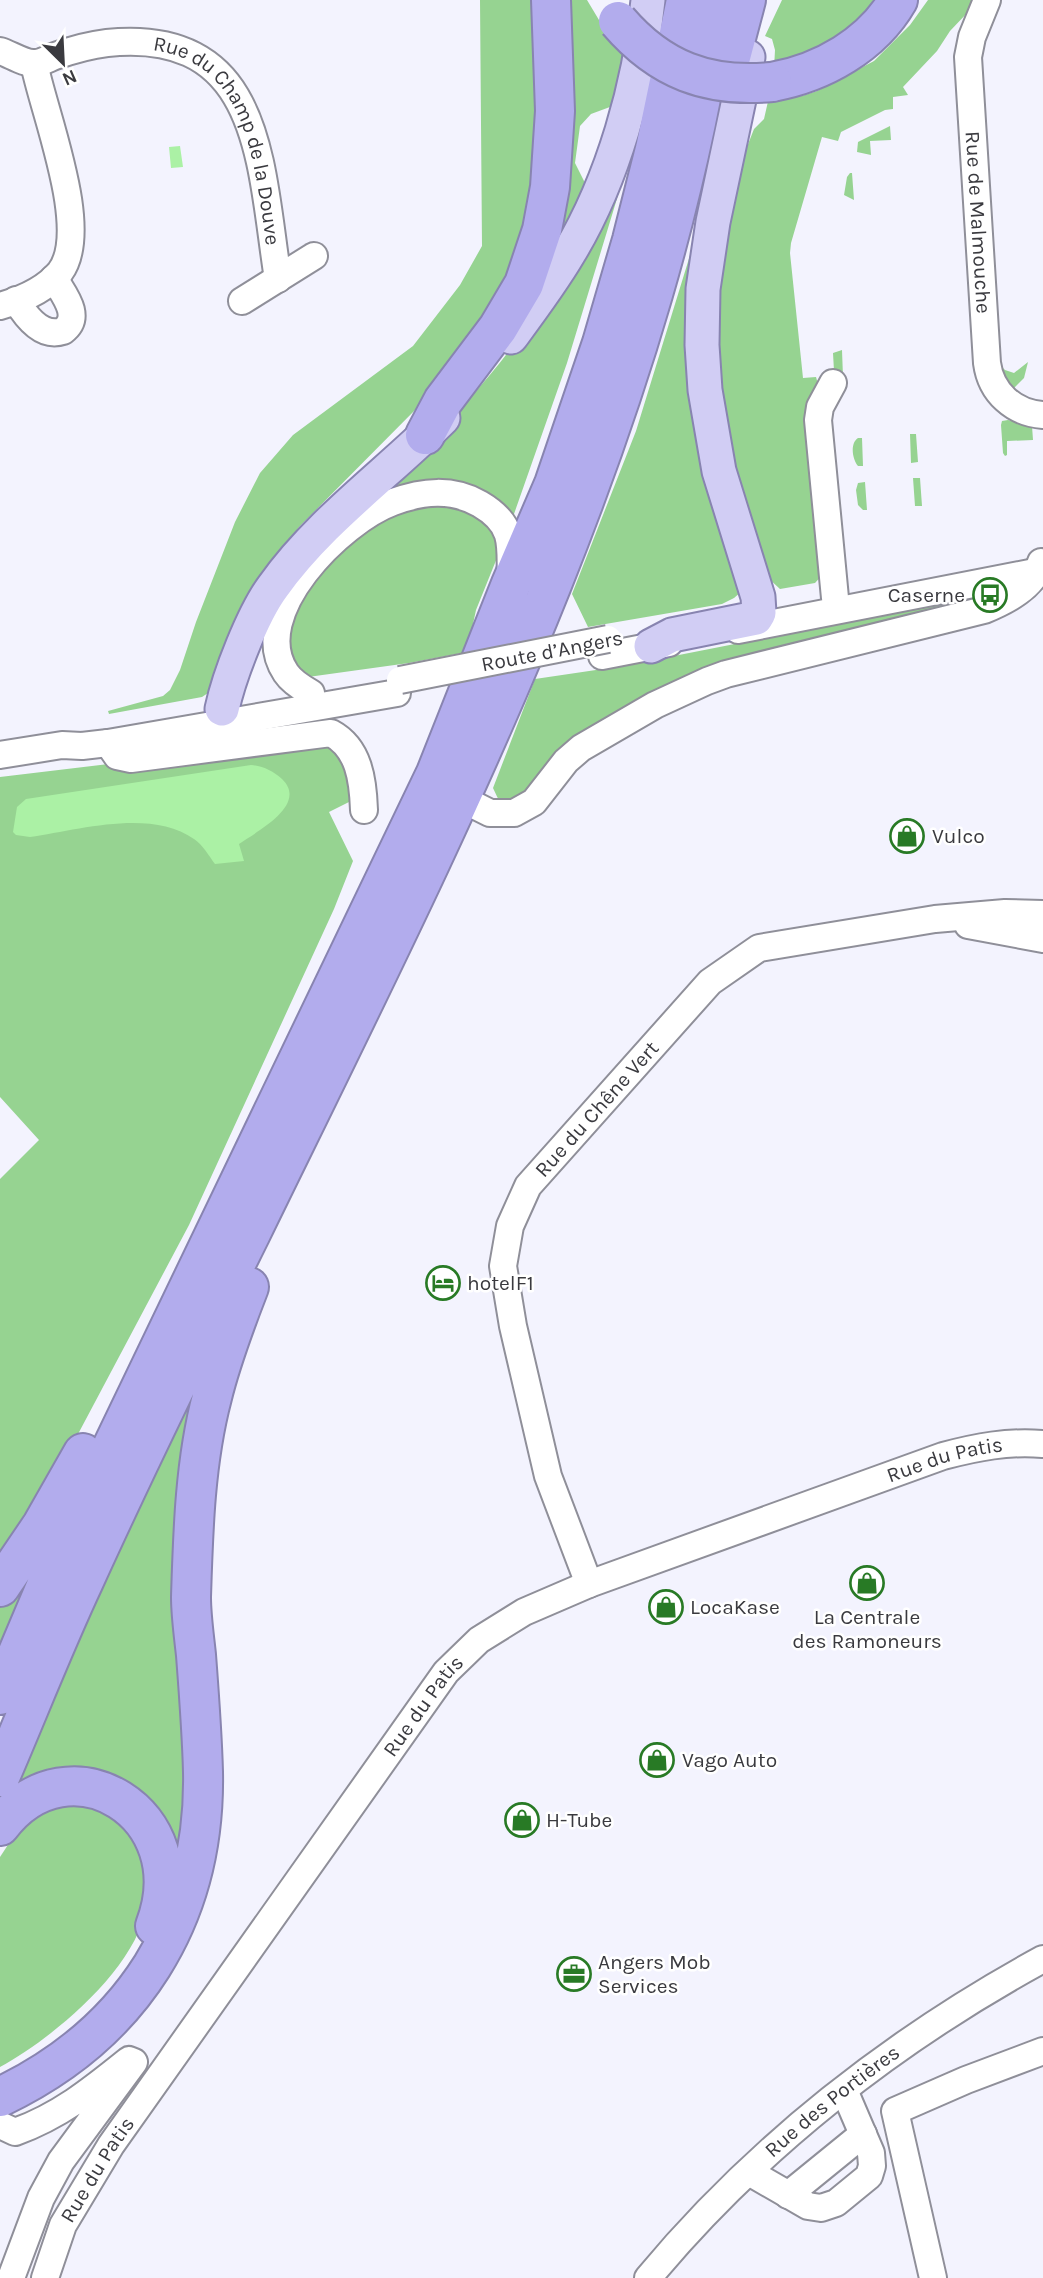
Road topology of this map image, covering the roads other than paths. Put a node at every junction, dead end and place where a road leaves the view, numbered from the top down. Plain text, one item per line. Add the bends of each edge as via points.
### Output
1 (551, 0) edge
2 (667, 0) edge
3 (686, 0) edge
4 (718, 0) edge
5 (746, 0) edge
6 (761, 0) edge
7 (986, 0) edge
8 (900, 5) edge
9 (623, 7) edge
10 (0, 51) edge
11 (34, 63) junction
12 (655, 149) junction
13 (667, 242) junction
14 (313, 256) dead end
15 (54, 278) junction
16 (278, 279) junction
17 (242, 301) dead end
18 (8, 303) edge
19 (833, 383) dead end
20 (1043, 415) edge
21 (425, 435) junction
22 (1041, 566) edge
23 (511, 584) junction
24 (835, 598) junction
25 (874, 598) junction
26 (759, 613) junction
27 (651, 646) junction
28 (605, 648) junction
29 (398, 686) junction
30 (311, 693) junction
31 (222, 709) junction
32 (108, 743) junction
33 (62, 745) junction
34 (0, 755) edge
35 (460, 799) junction
36 (364, 810) dead end
37 (1043, 914) edge
38 (935, 919) junction
39 (1043, 939) edge
40 (320, 1096) junction
41 (183, 1296) junction
42 (1043, 1444) edge
43 (589, 1584) junction
44 (0, 1587) edge
45 (0, 1695) edge
46 (0, 1777) edge
47 (0, 1826) edge
48 (1043, 1959) edge
49 (1043, 2051) edge
50 (0, 2078) edge
51 (844, 2090) junction
52 (0, 2097) edge
53 (0, 2125) edge
54 (867, 2144) junction
55 (749, 2172) junction
56 (798, 2200) junction
57 (11, 2278) edge
58 (45, 2278) edge
59 (648, 2278) edge
60 (933, 2278) edge

1 - 21 highway via 555,111 542,230 524,285 443,401
2 - 12 highway via 651,105
3 - 12 highway
4 - 13 highway via 709,61
5 - 13 highway via 692,211
6 - 26 main road via 713,222 703,289 702,345 719,471
7 - 20 street, Rue de Malmouche via 968,57 988,370 1006,401 1026,413
8 - 9 highway, bridge via 844,55 772,82 730,84 694,76 652,54 630,35
9 - 21 main road via 645,34 630,100 595,203 569,253 512,336
10 - 11 street
11 - 15 street via 61,156 68,210 69,247
11 - 16 street, Rue du Champ de la Douve via 78,48 146,42 167,44 212,65 235,92 259,154
12 - 23 highway via 598,356 554,484
13 - 35 highway via 635,353 565,551
14 - 16 street, Rue du Champ de la Douve
15 - 18 street
15 - 18 street via 72,311 72,322 63,331 50,332 36,325
16 - 17 street, Rue du Champ de la Douve
19 - 24 street via 818,420
21 - 31 main road via 326,527 271,589 244,645
22 - 25 street, Route d’Angers
22 - 35 street via 1016,594 984,610 726,674 696,686 581,748 534,802 514,813 490,813
23 - 30 street via 508,536 487,508 457,493 421,494 391,502 327,549 283,607 277,625 279,661 294,683
23 - 41 highway via 436,773
24 - 25 street, Route d’Angers
24 - 26 street, Route d’Angers
25 - 27 street, Route d’Angers
26 - 27 main road via 756,618 672,635
26 - 28 street, Route d’Angers
27 - 28 street, Route d’Angers
28 - 29 street, Route d’Angers, bridge
29 - 30 street, Route d’Angers
29 - 32 street, Route d’Angers
30 - 31 street, Route d’Angers
31 - 33 street, Route d’Angers via 103,731
32 - 33 street, Route d’Angers
32 - 36 street via 117,756 131,759 331,733 347,746 358,765
33 - 34 street, Route d’Angers
35 - 40 highway
37 - 38 street, Rue du Chêne Vert
38 - 39 street
38 - 43 street, Rue du Chêne Vert via 759,948 710,982 528,1186 510,1226 503,1266 548,1476
40 - 46 highway via 82,1584
40 - 52 highway via 312,1149 267,1243 211,1398 200,1463 191,1601 203,1774 197,1854 182,1908 159,1957 112,2018 63,2062
41 - 44 highway via 142,1342 42,1525
41 - 45 highway via 52,1572
42 - 43 street, Rue du Patis via 987,1445 943,1456
43 - 58 street, Rue du Patis via 501,1625 446,1672 111,2145 63,2225
47 - 50 highway via 35,1796 62,1788 92,1789 120,1801 144,1821 159,1847 165,1877 150,1938 106,2000 65,2040
48 - 51 street, Rue des Portières via 930,2026
49 - 60 street via 895,2111
51 - 54 street
51 - 55 street, Rue des Portières
53 - 57 street via 15,2132 44,2122 130,2060 134,2062 61,2161 41,2198
54 - 56 street
54 - 56 street via 872,2166 869,2176 836,2203 821,2208
55 - 56 street
55 - 59 street, Rue des Portières

